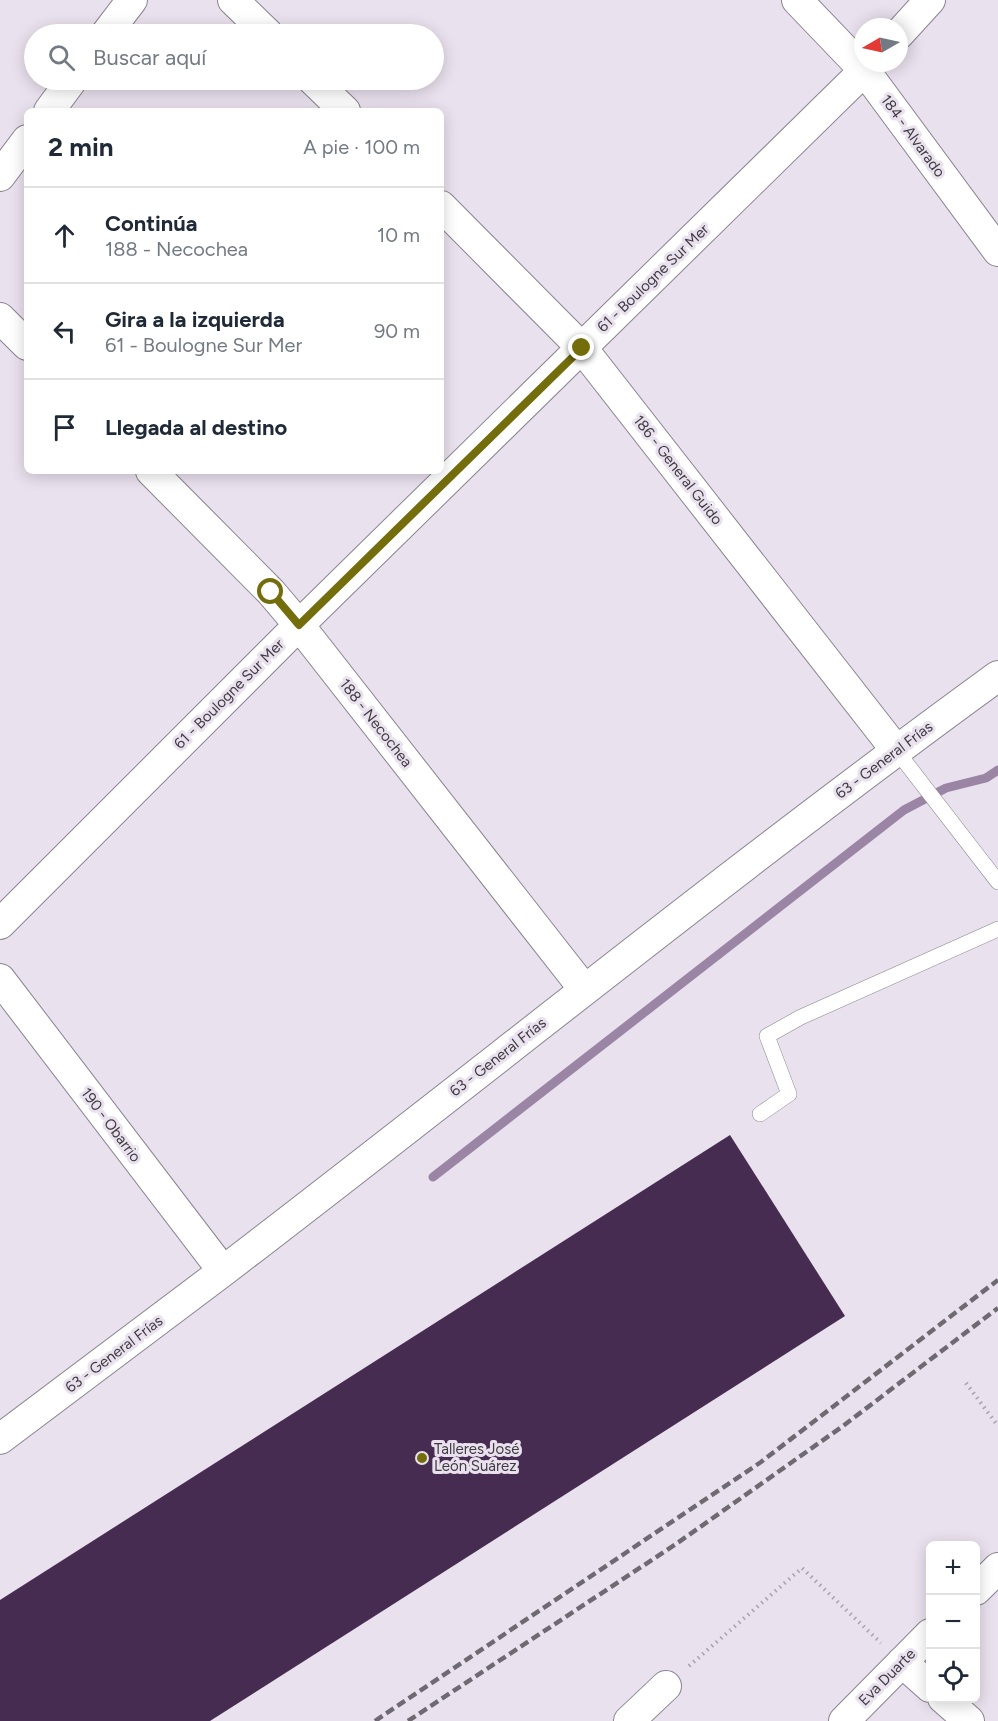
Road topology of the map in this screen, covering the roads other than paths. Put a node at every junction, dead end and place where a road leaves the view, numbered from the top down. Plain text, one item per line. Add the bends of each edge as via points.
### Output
1 (132, 0) edge
2 (233, 0) edge
3 (797, 0) edge
4 (930, 0) edge
5 (114, 24) edge
6 (258, 24) edge
7 (908, 24) edge
8 (854, 54) edge
9 (863, 72) edge
10 (872, 72) edge
11 (65, 90) edge
12 (323, 90) edge
13 (51, 108) edge
14 (342, 108) edge
15 (24, 144) edge
16 (0, 176) edge
17 (444, 209) edge
18 (998, 251) edge
19 (0, 318) edge
20 (24, 342) edge
21 (582, 348) junction
22 (155, 474) edge
23 (299, 625) junction
24 (998, 676) edge
25 (896, 750) junction
26 (998, 882) edge
27 (0, 924) edge
28 (998, 929) edge
29 (0, 979) edge
30 (584, 989) junction
31 (760, 1114) dead end
32 (223, 1271) junction
33 (0, 1439) edge
34 (998, 1568) edge
35 (980, 1585) edge
36 (926, 1638) edge
37 (902, 1662) junction
38 (926, 1683) edge
39 (666, 1686) road end
40 (949, 1703) edge
41 (629, 1721) edge
42 (844, 1721) edge
43 (969, 1721) edge

1 - 5 street
2 - 6 street
3 - 8 street, 184 - Alvarado
4 - 7 street
9 - 21 street, 61 - Boulogne Sur Mer
10 - 18 street, 184 - Alvarado
11 - 13 street
12 - 14 street
15 - 16 street
17 - 21 street, 186 - General Guido
19 - 20 street
21 - 23 street, 61 - Boulogne Sur Mer
21 - 25 street, 186 - General Guido
22 - 23 street, 188 - Necochea
23 - 27 street, 61 - Boulogne Sur Mer
23 - 30 street, 188 - Necochea
24 - 25 street, 63 - General Frías
25 - 26 lane
25 - 30 street, 63 - General Frías
28 - 31 lane via 767,1036 789,1094
29 - 32 street, 190 - Obarrio
30 - 32 street, 63 - General Frías
32 - 33 street, 63 - General Frías
34 - 35 street
36 - 37 street, Eva Duarte
37 - 38 street
37 - 42 street, Eva Duarte
39 - 41 street
40 - 43 street

